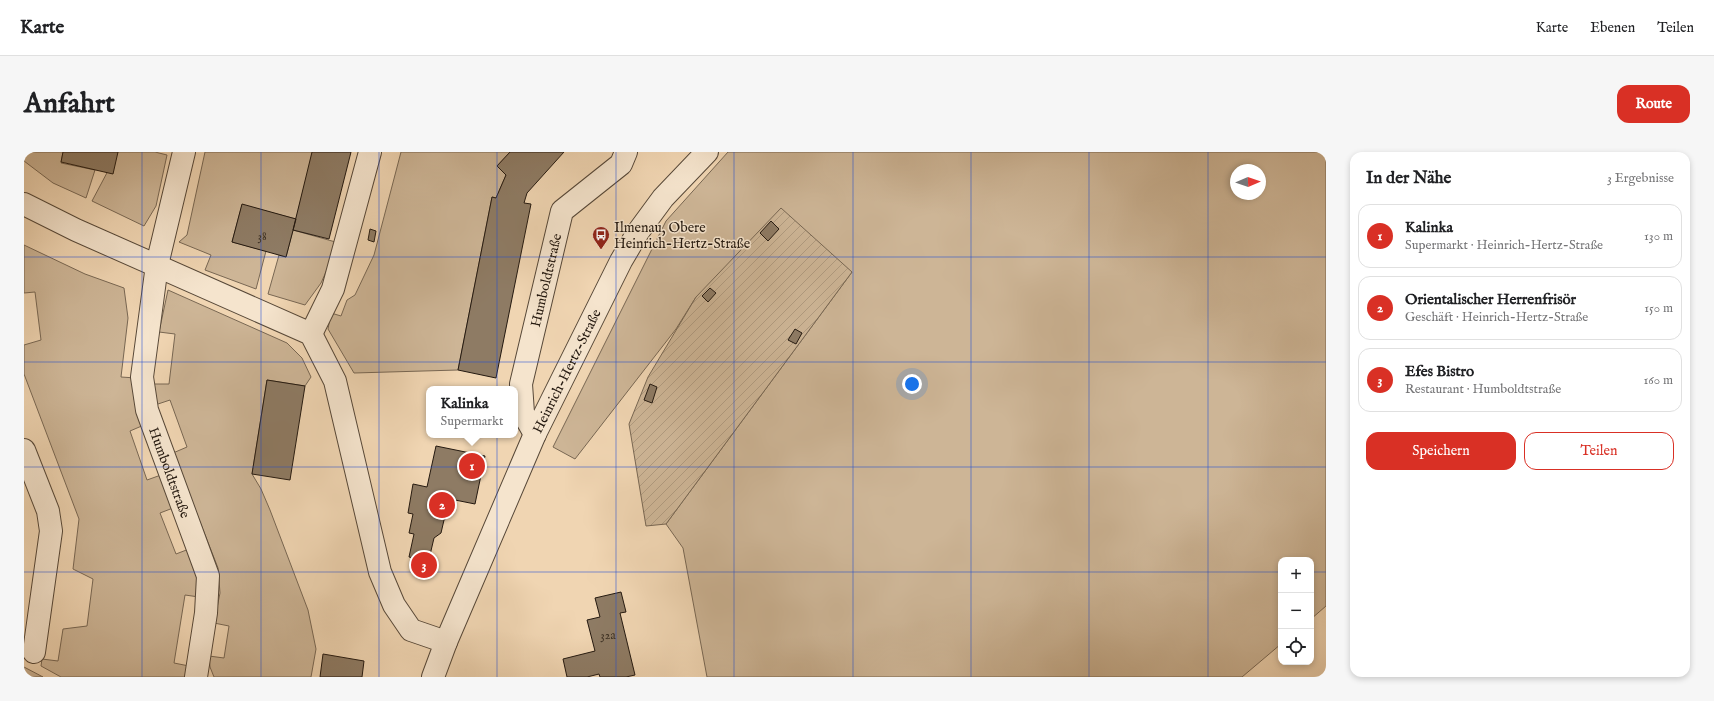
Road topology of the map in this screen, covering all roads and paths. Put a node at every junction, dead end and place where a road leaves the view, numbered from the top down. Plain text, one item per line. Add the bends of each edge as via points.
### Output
1 (184, 152) edge
2 (370, 152) edge
3 (626, 152) edge
4 (707, 152) edge
5 (24, 204) edge
6 (157, 265) junction
7 (311, 334) junction
8 (535, 434) junction
9 (24, 450) edge
10 (446, 642) junction
11 (34, 652) dead end
12 (196, 677) edge
13 (433, 677) edge

1 - 6 street, Humboldtstraße
2 - 7 street via 332,289
3 - 8 street, Humboldtstraße via 621,164 562,211 521,384 523,413
4 - 8 street, Heinrich-Hertz-Straße via 663,198 638,232
5 - 6 street
6 - 7 street
6 - 12 street, Humboldtstraße via 142,377 147,410 208,576 206,613
7 - 10 street via 335,381 380,572 394,605 411,630
8 - 10 street, Heinrich-Hertz-Straße
9 - 11 street via 48,511 51,531
10 - 13 street, Heinrich-Hertz-Straße

